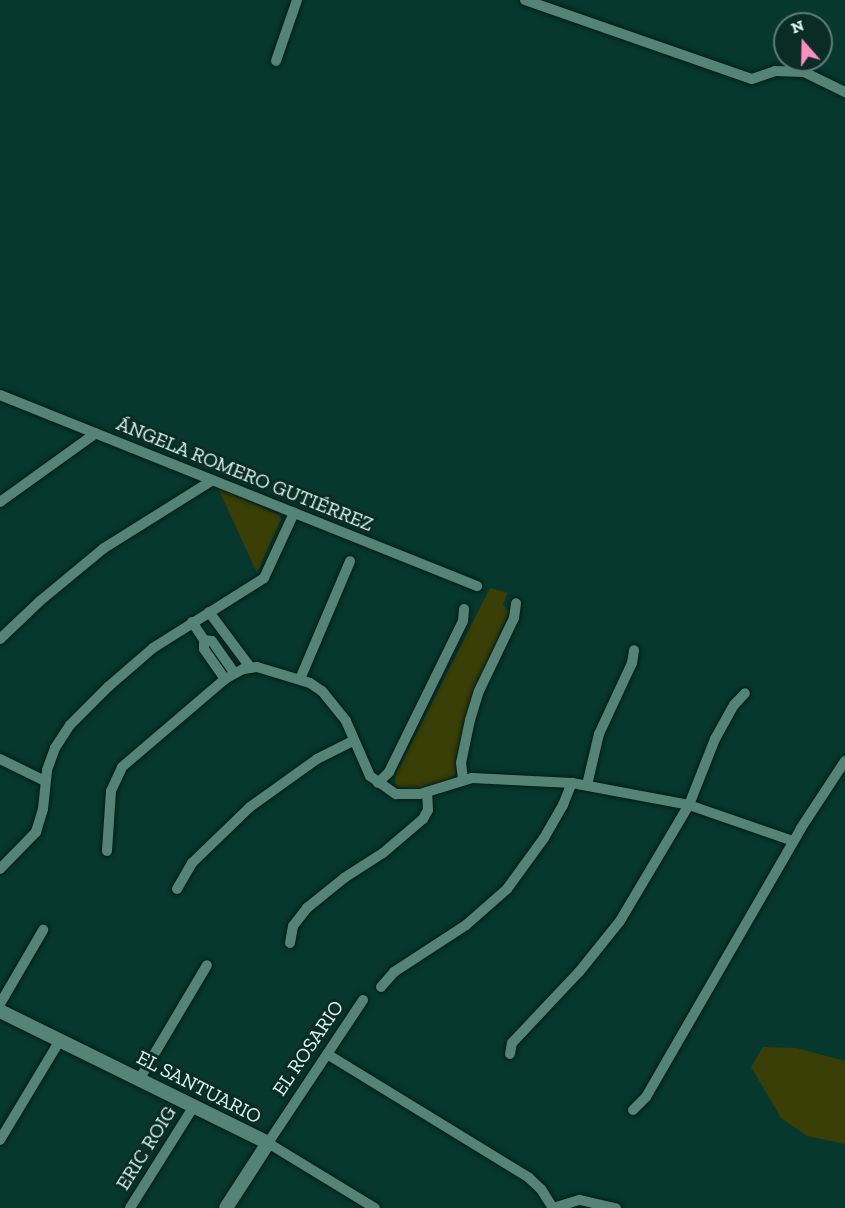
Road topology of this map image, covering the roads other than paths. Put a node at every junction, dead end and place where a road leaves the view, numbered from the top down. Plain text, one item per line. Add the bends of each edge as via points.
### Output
1 (525, 0) edge
2 (293, 1) edge
3 (276, 61) dead end
4 (845, 92) edge
5 (0, 395) edge
6 (96, 433) junction
7 (213, 480) junction
8 (0, 502) edge
9 (294, 513) junction
10 (350, 561) dead end
11 (477, 586) dead end
12 (516, 603) dead end
13 (464, 609) dead end
14 (209, 612) junction
15 (192, 622) junction
16 (0, 639) edge
17 (634, 650) dead end
18 (249, 667) junction
19 (230, 676) junction
20 (300, 679) junction
21 (745, 693) dead end
22 (353, 741) junction
23 (0, 759) edge
24 (845, 761) edge
25 (463, 779) junction
26 (45, 781) junction
27 (378, 783) junction
28 (572, 783) junction
29 (587, 785) junction
30 (427, 792) junction
31 (688, 805) junction
32 (793, 841) junction
33 (107, 851) dead end
34 (0, 869) edge
35 (177, 889) dead end
36 (43, 930) dead end
37 (290, 943) dead end
38 (207, 965) dead end
39 (381, 987) dead end
40 (363, 1000) dead end
41 (0, 1004) edge
42 (0, 1011) edge
43 (60, 1040) junction
44 (327, 1054) junction
45 (510, 1054) dead end
46 (140, 1078) junction
47 (194, 1107) junction
48 (633, 1110) dead end
49 (0, 1140) edge
50 (268, 1143) junction
51 (129, 1208) edge
52 (226, 1208) edge
53 (375, 1208) edge
54 (553, 1208) edge
55 (616, 1208) edge

1 - 4 street via 752,79 775,71 804,72
2 - 3 street
5 - 6 street, ÁNGELA ROMERO GUTIÉRREZ
6 - 7 street, ÁNGELA ROMERO GUTIÉRREZ
6 - 8 street
7 - 9 street, ÁNGELA ROMERO GUTIÉRREZ
7 - 16 street via 104,548
9 - 11 street, ÁNGELA ROMERO GUTIÉRREZ
9 - 14 street via 264,578
10 - 20 street
12 - 25 street via 514,618 470,720 461,763
13 - 27 street via 464,621 389,772
14 - 15 street
14 - 18 street
15 - 19 street via 204,640 214,643
15 - 26 street via 153,648 78,716 56,748
17 - 29 street via 632,663 599,734
18 - 19 street
18 - 20 street
19 - 33 street via 122,767 111,791
20 - 22 street via 322,691 334,704
21 - 31 street via 715,739
22 - 27 street via 365,768
22 - 35 street via 317,759 250,807 196,858
23 - 26 street
24 - 32 street
25 - 28 street
25 - 30 street
26 - 34 street via 36,832
27 - 30 street via 396,794
28 - 29 street
28 - 39 street via 544,838 507,889 466,925 394,972
29 - 31 street
30 - 37 street via 428,810 423,819 307,908 293,926
31 - 32 street
31 - 45 street via 611,933 512,1043
32 - 48 street via 646,1097
36 - 41 street
38 - 46 street
40 - 44 street, EL ROSARIO
42 - 43 street, EL SANTUARIO
43 - 46 street, EL SANTUARIO
43 - 49 street
44 - 50 street, EL ROSARIO
44 - 54 street via 529,1178
46 - 47 street, EL SANTUARIO
47 - 50 street, EL SANTUARIO
47 - 51 street, ERIC ROIG
50 - 52 street, EL ROSARIO
50 - 53 street, EL SANTUARIO
54 - 55 street via 580,1200

